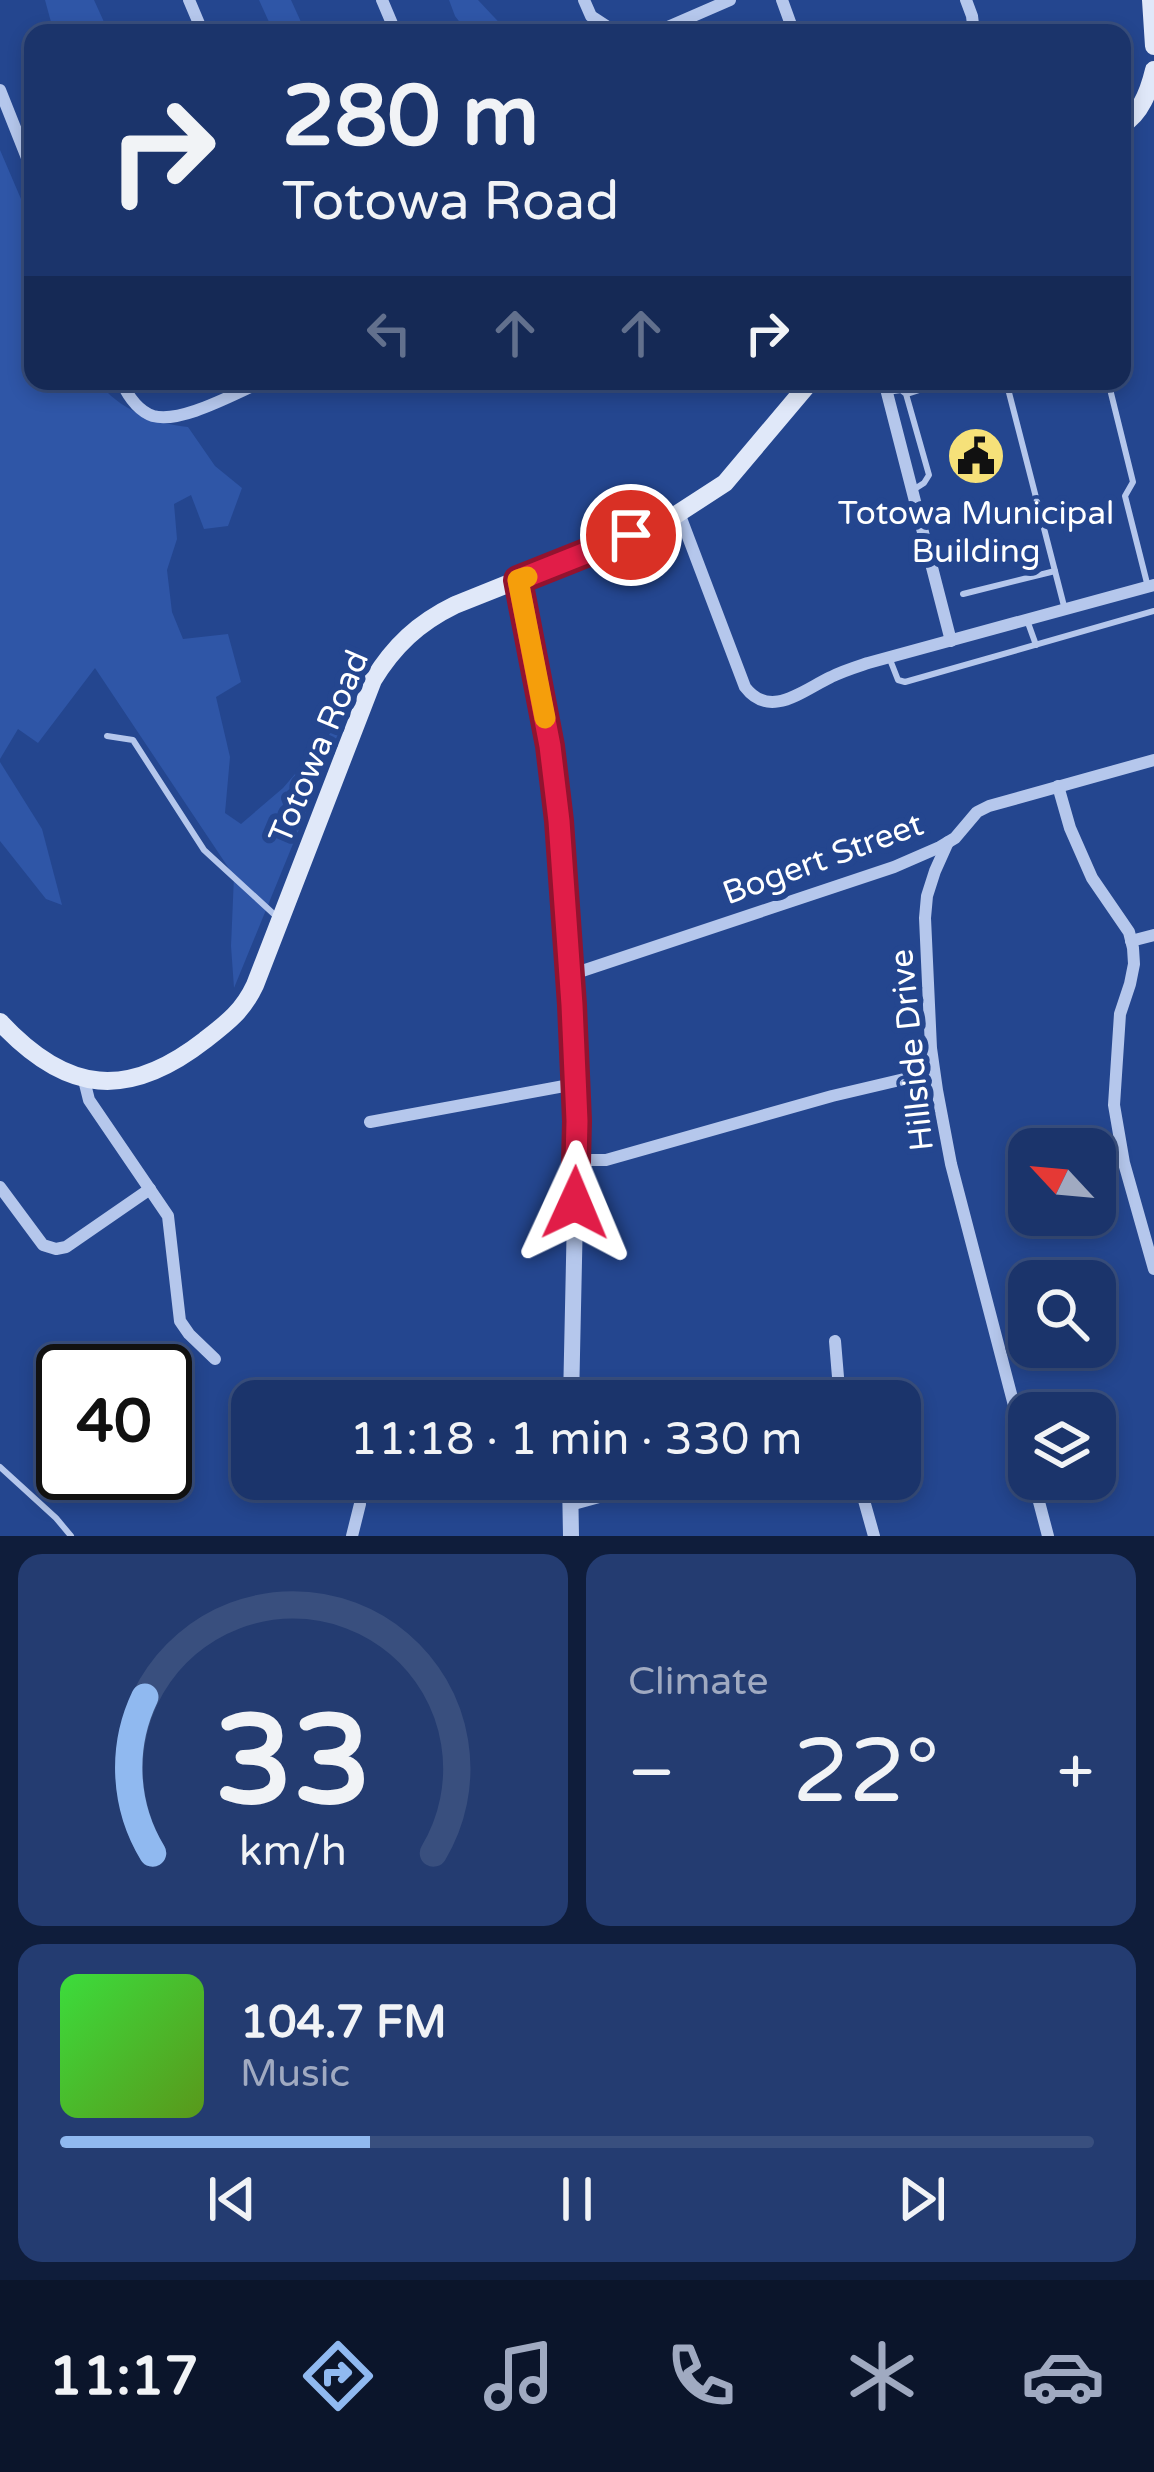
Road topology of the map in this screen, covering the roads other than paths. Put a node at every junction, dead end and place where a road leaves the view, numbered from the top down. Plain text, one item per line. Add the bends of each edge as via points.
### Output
1 (584, 0) edge
2 (730, 0) edge
3 (1151, 0) edge
4 (603, 24) edge
5 (675, 24) edge
6 (1154, 46) edge
7 (1154, 70) edge
8 (0, 90) edge
9 (1131, 116) edge
10 (24, 150) edge
11 (127, 390) edge
12 (242, 390) edge
13 (803, 390) edge
14 (887, 390) edge
15 (901, 390) edge
16 (919, 390) edge
17 (1008, 390) edge
18 (1110, 390) edge
19 (906, 394) junction
20 (913, 490) junction
21 (679, 514) junction
22 (1055, 572) junction
23 (518, 580) junction
24 (1151, 586) edge
25 (963, 594) dead end
26 (1065, 610) junction
27 (1154, 611) edge
28 (1028, 620) junction
29 (951, 641) junction
30 (1036, 645) junction
31 (889, 658) junction
32 (106, 736) dead end
33 (1154, 760) edge
34 (1058, 786) junction
35 (948, 842) junction
36 (280, 920) junction
37 (1154, 935) edge
38 (1131, 941) junction
39 (570, 975) junction
40 (0, 1022) edge
41 (934, 1072) junction
42 (83, 1076) junction
43 (575, 1084) junction
44 (370, 1122) dead end
45 (576, 1160) junction
46 (0, 1186) edge
47 (150, 1189) junction
48 (1154, 1269) edge
49 (835, 1340) dead end
50 (215, 1359) dead end
51 (571, 1380) edge
52 (838, 1380) edge
53 (1011, 1392) edge
54 (0, 1467) edge
55 (570, 1500) edge
56 (588, 1500) edge
57 (864, 1500) edge
58 (1039, 1500) edge
59 (360, 1504) dead end
60 (570, 1505) junction
61 (71, 1536) edge
62 (352, 1536) edge
63 (572, 1536) edge
64 (874, 1536) edge
65 (1048, 1536) edge

1 - 4 street
2 - 5 street
3 - 6 main road
7 - 9 main road
8 - 10 street
11 - 12 street via 155,417 179,416
13 - 21 main road, Totowa Road via 725,482
14 - 20 street
15 - 19 lane
16 - 19 lane
17 - 22 lane
18 - 24 lane via 1133,482 1125,496
19 - 20 lane via 928,475
20 - 29 street
21 - 23 main road, Totowa Road
21 - 31 street via 752,696 785,701
22 - 25 lane
22 - 26 lane
23 - 36 main road, Totowa Road via 431,617 388,656
23 - 39 street via 550,746
24 - 26 street
26 - 28 street
27 - 30 lane
28 - 29 street
28 - 30 lane
29 - 31 street
30 - 31 lane via 905,682
32 - 36 lane via 133,740 204,850
33 - 34 street, Bogert Street
34 - 35 street, Bogert Street via 977,812
34 - 38 street via 1091,878
35 - 39 street, Bogert Street
35 - 41 street, Hillside Drive via 925,918
36 - 42 main road, Totowa Road via 238,1014 157,1072 117,1081
37 - 38 street
38 - 48 street via 1114,1105
39 - 43 street
40 - 42 main road, Totowa Road via 52,1066
41 - 45 street via 605,1160
41 - 53 street, Hillside Drive
42 - 47 street via 89,1100
43 - 44 street
43 - 45 street
45 - 51 street
46 - 47 street via 44,1245 56,1249
47 - 50 street via 171,1232 180,1321
49 - 52 street
54 - 61 lane
55 - 60 street
56 - 60 street
57 - 64 street
58 - 65 street
59 - 62 street
60 - 63 street

